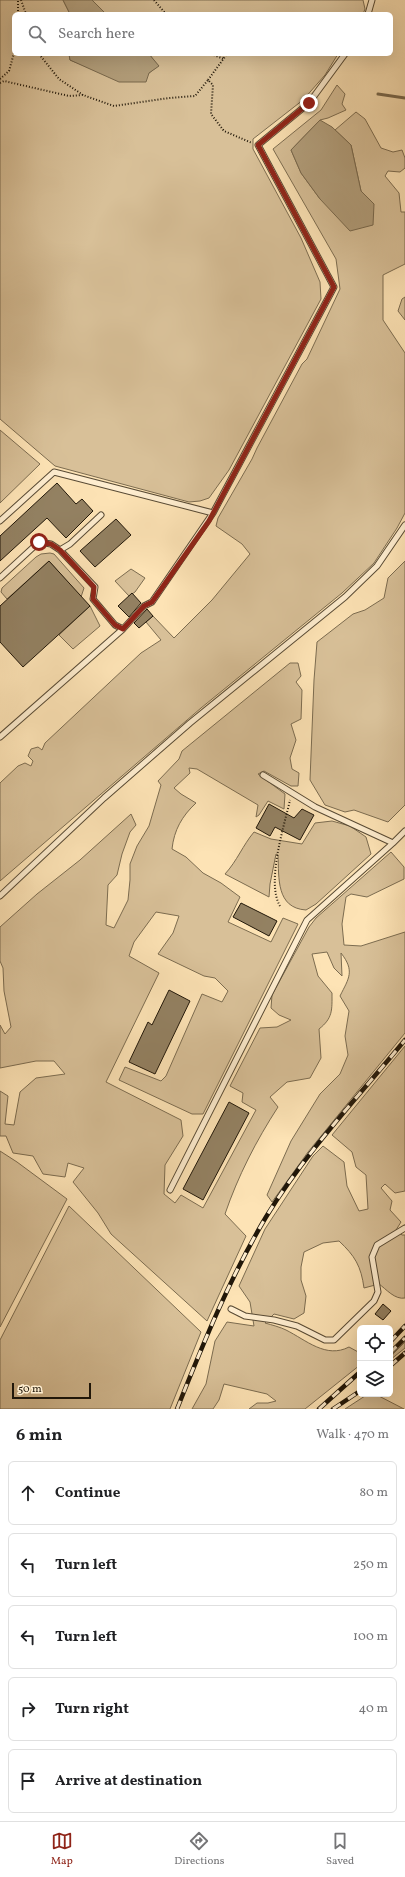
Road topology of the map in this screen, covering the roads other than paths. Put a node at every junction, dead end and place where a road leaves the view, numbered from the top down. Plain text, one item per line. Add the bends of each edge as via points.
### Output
1 (372, 0) edge
2 (369, 12) edge
3 (344, 56) edge
4 (213, 513) junction
5 (100, 515) dead end
6 (0, 521) edge
7 (405, 525) edge
8 (60, 550) junction
9 (0, 578) edge
10 (123, 629) junction
11 (0, 737) edge
12 (263, 775) dead end
13 (405, 831) edge
14 (393, 843) junction
15 (0, 896) edge
16 (170, 1190) dead end
17 (405, 1228) edge
18 (231, 1309) dead end

1 - 2 lane
3 - 4 lane via 309,103 258,145 334,287
4 - 6 lane via 54,472
4 - 10 lane via 152,602 144,606
5 - 8 lane via 70,544
7 - 15 lane via 377,566 345,597 190,723 104,798
8 - 9 lane via 51,544 39,542
8 - 10 lane via 94,587 93,599 115,625
10 - 11 lane
12 - 14 lane via 315,807
13 - 14 lane
14 - 16 lane via 306,920
17 - 18 lane via 377,1245 372,1257 378,1292 374,1300 334,1340 325,1340 297,1326 245,1316

